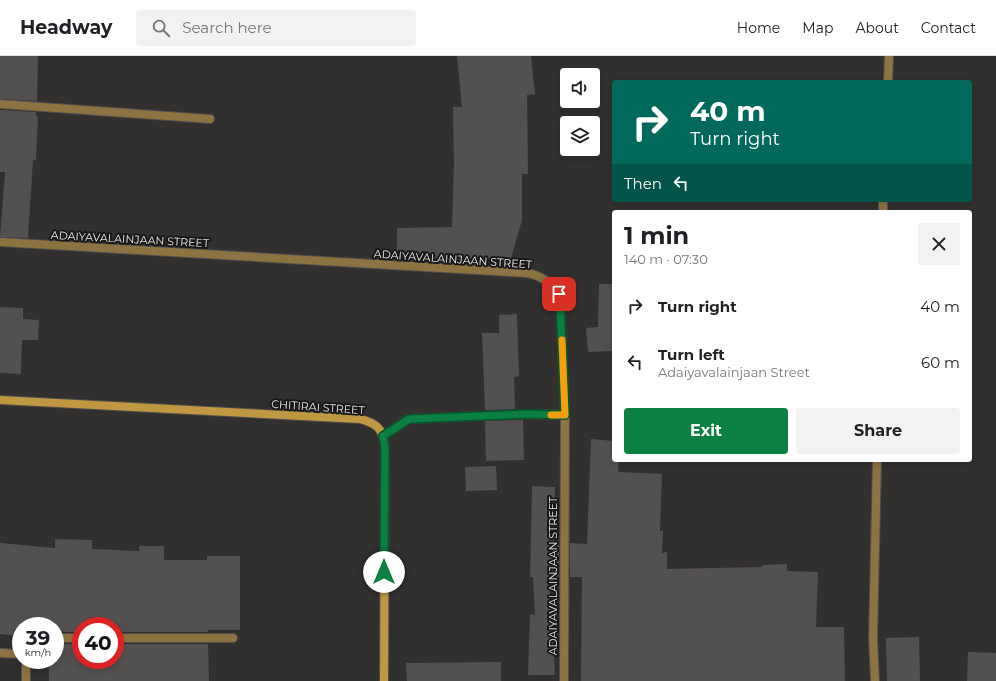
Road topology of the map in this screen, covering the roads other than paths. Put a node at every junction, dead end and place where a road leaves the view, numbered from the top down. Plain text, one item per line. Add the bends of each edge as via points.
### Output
1 (889, 56) edge
2 (888, 80) edge
3 (0, 104) edge
4 (210, 119) dead end
5 (0, 242) edge
6 (0, 400) edge
7 (565, 415) junction
8 (383, 436) junction
9 (877, 462) edge
10 (124, 638) edge
11 (233, 638) dead end
12 (0, 654) edge
13 (12, 654) edge
14 (26, 669) edge
15 (26, 681) edge
16 (384, 681) edge
17 (564, 681) edge
18 (875, 681) edge

1 - 2 street
3 - 4 street
5 - 7 street, ADAIYAVALAINJAAN STREET via 532,273 556,289 560,298
6 - 8 street, CHITIRAI STREET via 360,419 378,427
7 - 8 street via 409,419
7 - 17 street, ADAIYAVALAINJAAN STREET
8 - 16 street
9 - 18 street
10 - 11 street
12 - 13 street
14 - 15 street

